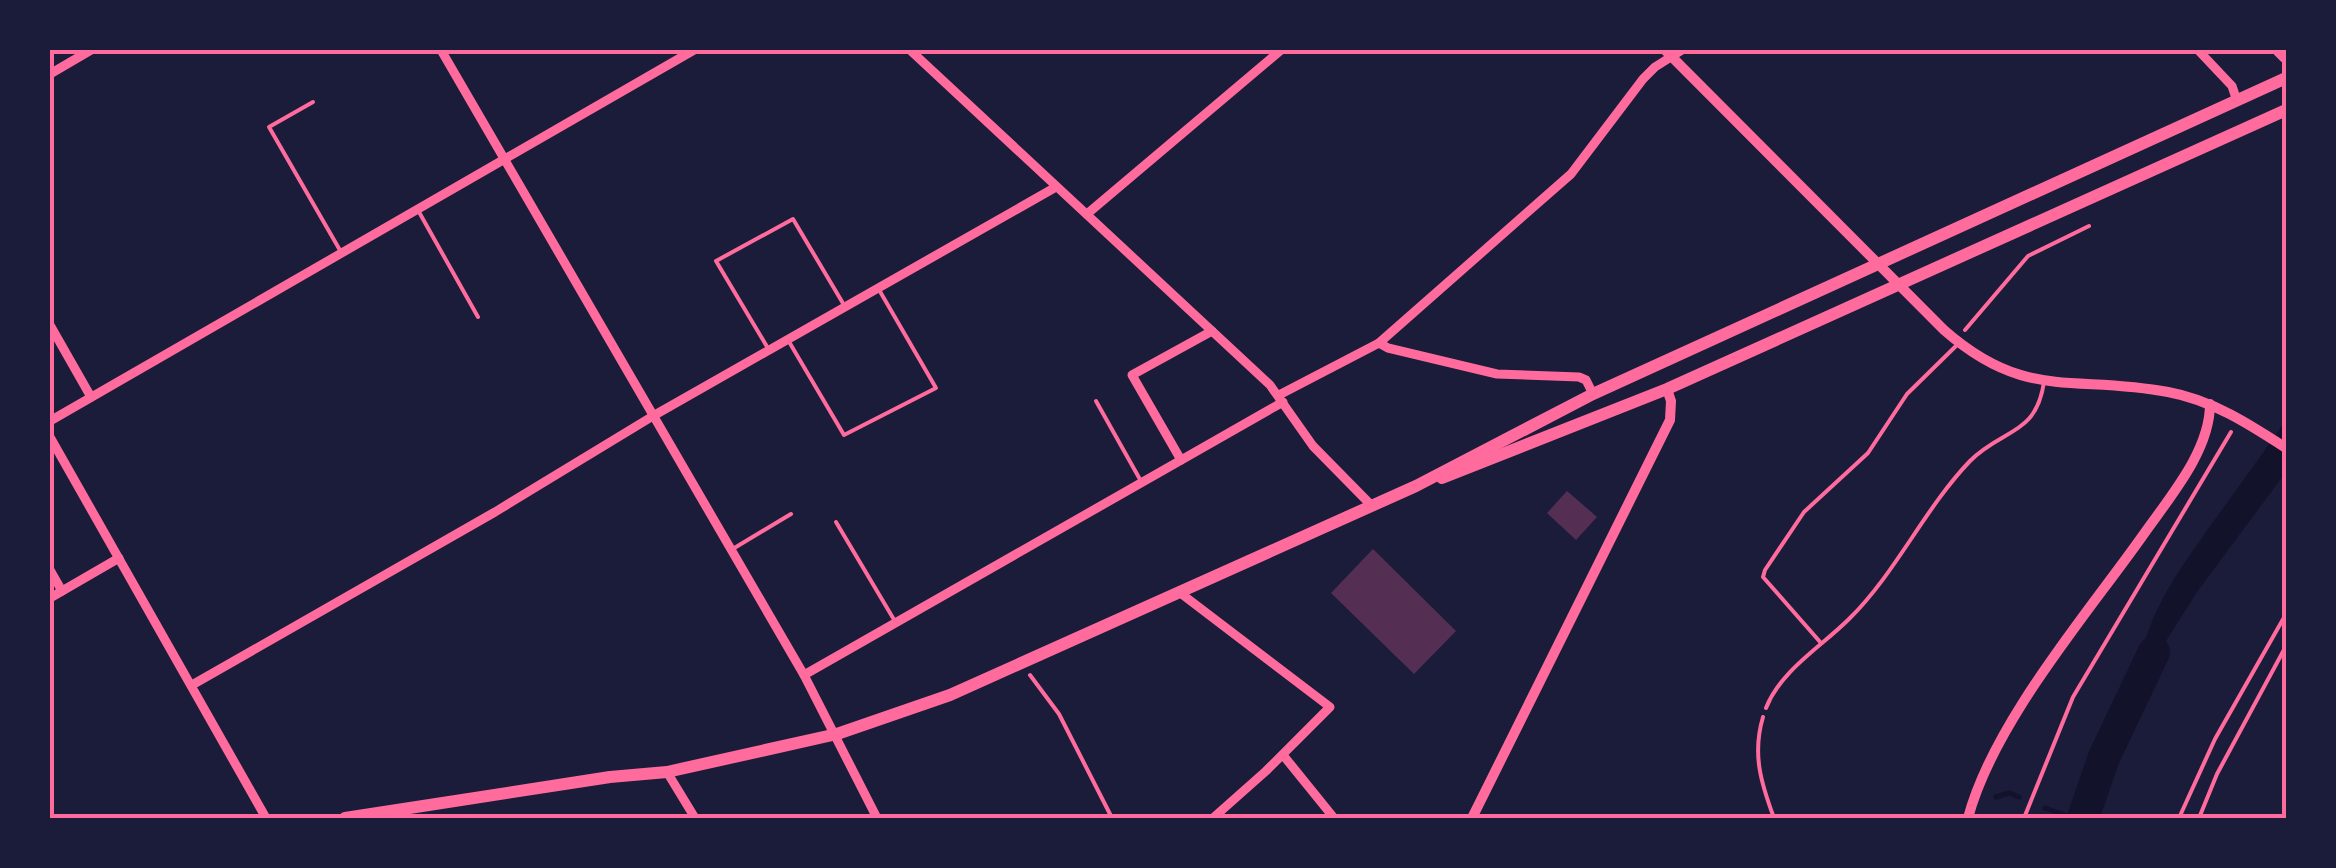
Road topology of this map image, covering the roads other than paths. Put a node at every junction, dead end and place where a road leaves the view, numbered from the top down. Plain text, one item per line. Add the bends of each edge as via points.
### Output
1 (91, 50) edge
2 (440, 50) edge
3 (694, 50) edge
4 (910, 50) edge
5 (1280, 50) edge
6 (2198, 50) edge
7 (2280, 50) edge
8 (1673, 52) edge
9 (2286, 56) edge
10 (50, 74) edge
11 (2286, 78) edge
12 (314, 102) dead end
13 (2237, 102) junction
14 (2286, 110) edge
15 (502, 158) junction
16 (1056, 188) junction
17 (416, 208) junction
18 (1087, 214) junction
19 (341, 252) junction
20 (1876, 264) junction
21 (1898, 286) junction
22 (878, 288) junction
23 (845, 307) junction
24 (478, 316) dead end
25 (50, 325) edge
26 (1212, 331) junction
27 (788, 340) junction
28 (1378, 343) junction
29 (1959, 343) junction
30 (769, 350) junction
31 (2044, 382) junction
32 (1667, 389) junction
33 (1593, 394) junction
34 (91, 397) junction
35 (1281, 399) junction
36 (1096, 401) dead end
37 (2210, 404) junction
38 (653, 416) junction
39 (50, 421) edge
40 (50, 437) edge
41 (2286, 448) edge
42 (1181, 460) junction
43 (1142, 482) junction
44 (1416, 486) junction
45 (1372, 506) junction
46 (792, 514) dead end
47 (836, 522) dead end
48 (731, 550) junction
49 (119, 558) junction
50 (50, 570) edge
51 (62, 591) junction
52 (1180, 592) junction
53 (50, 598) edge
54 (896, 623) junction
55 (1821, 643) junction
56 (804, 675) junction
57 (192, 685) junction
58 (1766, 708) road end
59 (836, 734) junction
60 (1282, 755) junction
61 (667, 772) junction
62 (266, 818) edge
63 (345, 818) edge
64 (695, 818) edge
65 (877, 818) edge
66 (1213, 818) edge
67 (1334, 818) edge
68 (1472, 818) edge
69 (1968, 818) edge

1 - 10 street
2 - 15 street
3 - 15 street
4 - 16 street
5 - 18 street
6 - 13 street via 2232,86
7 - 9 highway
8 - 20 street
8 - 28 street via 1643,80 1571,174
11 - 13 main road
12 - 19 lane via 269,128
13 - 20 main road
14 - 21 main road
15 - 17 street
15 - 38 street
16 - 18 street
16 - 22 street
17 - 19 street
17 - 24 lane
18 - 26 street
19 - 34 street
20 - 21 street
20 - 33 main road
21 - 29 street
21 - 32 main road
22 - 23 street
22 - 27 lane via 936,388 844,436
23 - 27 street
23 - 30 lane via 793,219 716,261
25 - 34 street
26 - 35 street
26 - 42 street via 1132,375
27 - 30 street
28 - 33 street via 1498,374 1580,376
28 - 35 street
29 - 31 street via 2000,370
29 - 55 lane via 1907,394 1868,454 1804,512 1765,570 1763,577
30 - 38 street
31 - 37 street via 2145,389
31 - 55 lane via 2031,420 1968,464 1866,600
32 - 44 main road
32 - 68 street via 1670,420
33 - 44 main road
34 - 39 street
35 - 42 street
35 - 45 street via 1312,446
36 - 43 lane
37 - 41 street
37 - 69 street via 2204,441 1994,751
38 - 48 street
38 - 57 street
40 - 49 street
42 - 43 street
43 - 54 street
44 - 45 main road
45 - 52 main road
46 - 48 lane
47 - 54 lane
48 - 56 street
49 - 51 street
49 - 57 street
50 - 51 street
51 - 53 street
52 - 59 main road via 937,700
52 - 60 street via 1330,707
54 - 56 street
55 - 58 lane via 1783,680
56 - 59 street
57 - 62 street
59 - 61 main road
59 - 65 street
60 - 66 street
60 - 67 street
61 - 63 main road
61 - 64 street

